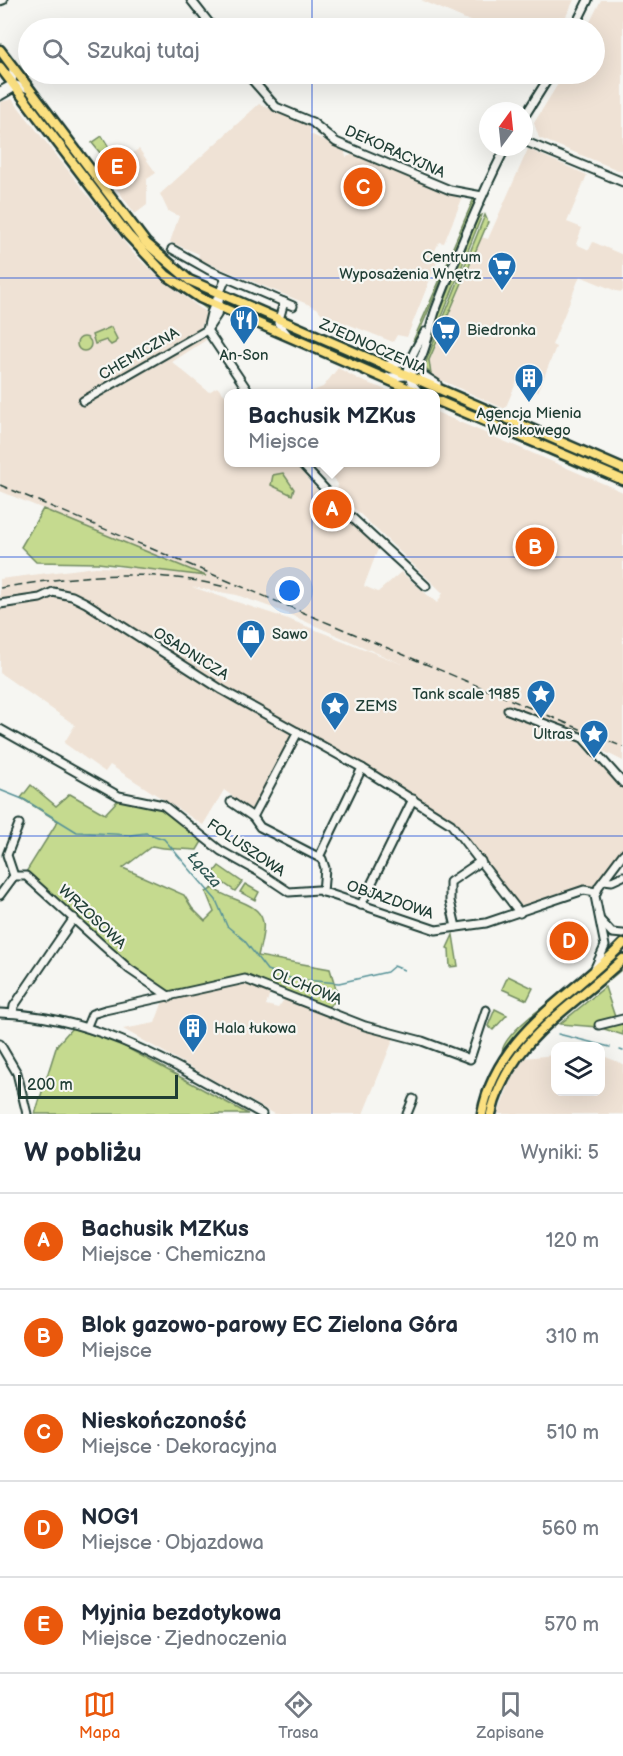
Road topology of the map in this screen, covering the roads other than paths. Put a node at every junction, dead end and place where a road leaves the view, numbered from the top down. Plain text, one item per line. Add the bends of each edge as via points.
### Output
1 (191, 0) edge
2 (588, 0) edge
3 (205, 18) edge
4 (578, 18) edge
5 (0, 50) edge
6 (0, 67) edge
7 (14, 67) junction
8 (18, 73) edge
9 (13, 84) junction
10 (26, 84) edge
11 (256, 84) edge
12 (545, 84) edge
13 (29, 89) junction
14 (0, 91) edge
15 (0, 96) edge
16 (533, 103) edge
17 (533, 145) edge
18 (502, 156) edge
19 (623, 182) edge
20 (482, 196) junction
21 (172, 249) dead end
22 (226, 278) junction
23 (218, 295) junction
24 (284, 302) junction
25 (217, 305) junction
26 (293, 306) dead end
27 (435, 311) junction
28 (243, 316) junction
29 (215, 319) junction
30 (278, 320) junction
31 (265, 326) junction
32 (207, 330) junction
33 (289, 336) junction
34 (408, 362) junction
35 (382, 365) junction
36 (418, 366) junction
37 (380, 375) junction
38 (408, 376) junction
39 (247, 389) edge
40 (411, 389) edge
41 (417, 389) edge
42 (438, 389) edge
43 (440, 390) edge
44 (461, 399) junction
45 (84, 401) dead end
46 (440, 402) edge
47 (305, 467) edge
48 (623, 469) edge
49 (623, 480) edge
50 (426, 585) dead end
51 (0, 604) edge
52 (508, 710) dead end
53 (0, 729) edge
54 (298, 732) junction
55 (362, 768) junction
56 (623, 783) edge
57 (413, 798) junction
58 (231, 802) dead end
59 (253, 817) junction
60 (19, 824) dead end
61 (623, 854) edge
62 (320, 857) junction
63 (481, 861) junction
64 (14, 876) junction
65 (623, 876) edge
66 (604, 880) junction
67 (323, 891) junction
68 (596, 892) junction
69 (0, 895) edge
70 (361, 905) junction
71 (520, 912) junction
72 (74, 918) junction
73 (599, 919) junction
74 (456, 927) junction
75 (623, 934) edge
76 (623, 944) edge
77 (623, 959) edge
78 (593, 973) junction
79 (170, 997) junction
80 (486, 1010) dead end
81 (0, 1012) edge
82 (13, 1013) junction
83 (623, 1019) edge
84 (599, 1025) dead end
85 (87, 1026) junction
86 (0, 1044) edge
87 (414, 1099) dead end
88 (27, 1114) edge
89 (262, 1114) edge
90 (407, 1114) edge
91 (482, 1114) edge
92 (491, 1114) edge

1 - 3 street
2 - 4 street
5 - 7 main road, ZJEDNOCZENIA
6 - 9 main road, ZJEDNOCZENIA
7 - 8 main road, ZJEDNOCZENIA
7 - 9 street
9 - 13 street
9 - 14 street
9 - 15 street via 10,91
9 - 25 main road, ZJEDNOCZENIA via 140,250 177,284
10 - 13 main road, ZJEDNOCZENIA
11 - 20 street, DEKORACYJNA via 276,106 312,122 336,142 450,190
12 - 16 street
13 - 23 main road, ZJEDNOCZENIA via 146,243 180,274
17 - 19 street
18 - 20 street
20 - 27 street
21 - 22 street
22 - 23 street
22 - 24 street
23 - 25 street, CHEMICZNA
23 - 30 main road, ZJEDNOCZENIA
24 - 26 street
24 - 30 street
25 - 28 main road, ZJEDNOCZENIA
25 - 29 street, CHEMICZNA
25 - 32 street, CHEMICZNA
27 - 34 street
27 - 36 street
28 - 29 street
28 - 31 main road, ZJEDNOCZENIA
29 - 32 street, CHEMICZNA
30 - 31 street
30 - 33 street
30 - 35 main road, ZJEDNOCZENIA
31 - 33 main road, ZJEDNOCZENIA
32 - 39 street
32 - 45 street, CHEMICZNA
33 - 37 main road, ZJEDNOCZENIA
34 - 35 street
34 - 38 street
35 - 38 main road, ZJEDNOCZENIA
36 - 38 street
36 - 44 street via 423,375
37 - 38 street
37 - 40 main road, ZJEDNOCZENIA
38 - 41 street
38 - 42 main road, ZJEDNOCZENIA
43 - 44 main road, ZJEDNOCZENIA
44 - 48 main road, ZJEDNOCZENIA
46 - 49 main road
47 - 50 street via 346,512
51 - 54 street, OSADNICZA via 53,592 72,596 222,690
52 - 56 street via 584,738
53 - 67 street, FOLUSZOWA via 119,796 163,805 213,846 285,891
54 - 55 street, OSADNICZA
54 - 59 street
55 - 57 street, OSADNICZA
55 - 62 street
57 - 63 street, OSADNICZA via 451,824
57 - 70 street
58 - 59 street
59 - 62 street via 260,827
60 - 64 street via 7,855
61 - 66 street
62 - 67 street, OBJAZDOWA via 325,868
63 - 71 street, OSADNICZA
63 - 74 street via 450,882
64 - 69 street
64 - 72 street, WRZOSOWA via 26,876
65 - 66 street
66 - 68 street
67 - 70 street, OBJAZDOWA
68 - 71 street, OBJAZDOWA via 584,890
68 - 73 street via 594,902
70 - 74 street, OBJAZDOWA via 433,929
71 - 74 street, OBJAZDOWA
72 - 79 street, WRZOSOWA via 129,969
72 - 82 street
73 - 75 street via 609,931
73 - 78 street via 605,946
76 - 78 main road
77 - 92 main road via 521,1050 504,1076
78 - 91 main road via 514,1043 489,1087
79 - 80 street, OLCHOWA via 245,979 365,1026 422,1041 466,1059 473,1057
79 - 85 street, OLCHOWA via 99,1012 89,1017
81 - 82 street
82 - 85 street
83 - 84 street
85 - 89 street via 135,1044
86 - 88 street via 17,1073
87 - 90 street

